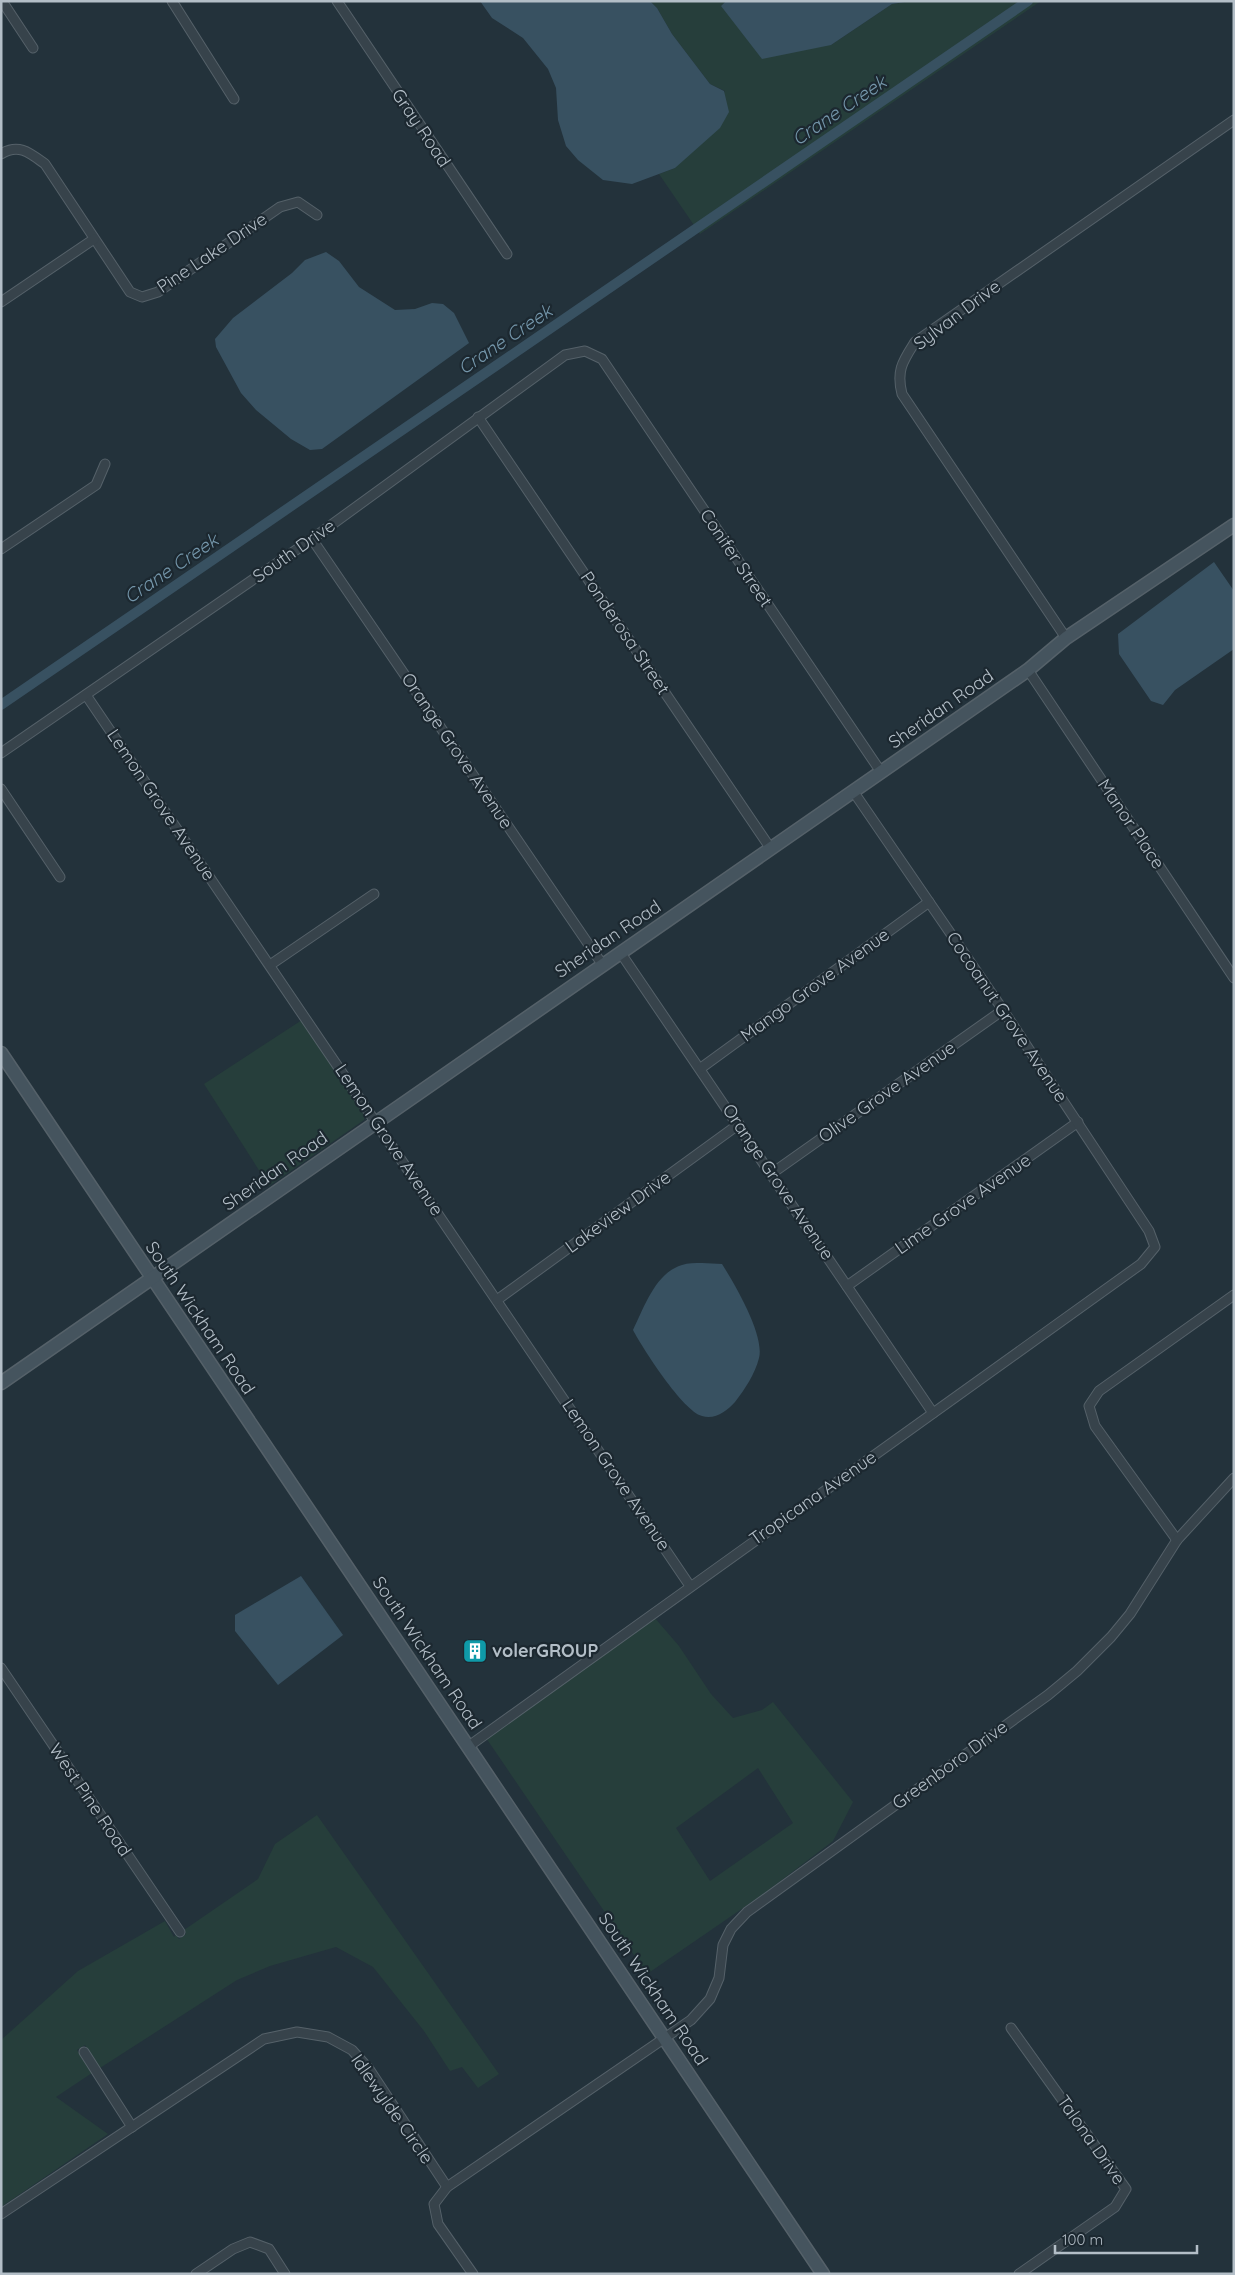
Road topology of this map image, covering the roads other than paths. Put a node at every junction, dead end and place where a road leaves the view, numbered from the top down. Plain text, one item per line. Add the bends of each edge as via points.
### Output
1 (2, 1) edge
2 (172, 1) edge
3 (337, 1) edge
4 (33, 48) dead end
5 (234, 100) dead end
6 (1234, 120) edge
7 (1, 154) edge
8 (317, 215) dead end
9 (94, 239) junction
10 (507, 254) dead end
11 (1, 302) edge
12 (585, 351) joint
13 (478, 417) junction
14 (106, 464) dead end
15 (1234, 525) edge
16 (312, 539) junction
17 (1, 549) edge
18 (1066, 638) junction
19 (1028, 670) junction
20 (86, 695) junction
21 (1, 753) edge
22 (881, 772) junction
23 (1, 789) edge
24 (853, 791) junction
25 (771, 849) junction
26 (60, 877) dead end
27 (374, 894) dead end
28 (929, 902) junction
29 (620, 952) junction
30 (602, 964) junction
31 (270, 965) junction
32 (1234, 978) edge
33 (1003, 1010) junction
34 (1, 1053) edge
35 (701, 1068) junction
36 (376, 1121) junction
37 (1078, 1122) junction
38 (739, 1124) junction
39 (771, 1174) junction
40 (1155, 1247) joint
41 (152, 1278) junction
42 (847, 1286) junction
43 (1234, 1295) edge
44 (498, 1300) junction
45 (1, 1383) edge
46 (933, 1413) junction
47 (1234, 1478) edge
48 (1177, 1540) junction
49 (690, 1586) junction
50 (1, 1668) edge
51 (469, 1746) junction
52 (180, 1932) dead end
53 (1011, 2028) dead end
54 (666, 2038) junction
55 (84, 2052) dead end
56 (132, 2127) junction
57 (447, 2187) junction
58 (1, 2214) edge
59 (196, 2274) edge
60 (286, 2274) edge
61 (473, 2274) edge
62 (823, 2274) edge
63 (1019, 2274) edge

1 - 4 street
2 - 5 street
3 - 10 street, Gray Road
6 - 18 street, Sylvan Drive via 915,342 902,362 899,381 902,394
7 - 9 street, Pine Lake Drive via 10,148 26,150 44,164
8 - 9 street, Pine Lake Drive via 298,202 280,207 158,292 142,297 130,292
9 - 11 street
12 - 13 street, South Drive via 565,355
12 - 22 street, Conifer Street via 602,360
13 - 16 street, South Drive
13 - 25 street, Ponderosa Street
14 - 17 street via 96,485
15 - 18 street, Sheridan Road
16 - 20 street, South Drive
16 - 30 street, Orange Grove Avenue
18 - 19 street, Sheridan Road
19 - 22 street, Sheridan Road
19 - 32 street, Manor Place
20 - 21 street, South Drive
20 - 31 street, Lemon Grove Avenue
22 - 24 street, Sheridan Road
23 - 26 street
24 - 25 street, Sheridan Road
24 - 28 street, Cocoanut Grove Avenue
25 - 29 street, Sheridan Road
27 - 31 street
28 - 33 street, Cocoanut Grove Avenue
28 - 35 street, Mango Grove Avenue
29 - 30 street, Sheridan Road
29 - 35 street, Orange Grove Avenue
30 - 36 street, Sheridan Road
31 - 36 street, Lemon Grove Avenue
33 - 37 street, Cocoanut Grove Avenue
33 - 39 street, Olive Grove Avenue
34 - 41 street, South Wickham Road
35 - 38 street, Orange Grove Avenue
36 - 41 street, Sheridan Road
36 - 44 street, Lemon Grove Avenue
37 - 40 street, Cocoanut Grove Avenue
37 - 42 street, Lime Grove Avenue
38 - 39 street, Orange Grove Avenue
38 - 44 street, Lakeview Drive
39 - 42 street, Orange Grove Avenue
40 - 46 street, Tropicana Avenue via 1141,1264
41 - 45 street, Sheridan Road
41 - 51 street, South Wickham Road
42 - 46 street, Orange Grove Avenue
43 - 48 street via 1100,1392 1089,1406 1095,1426
44 - 49 street, Lemon Grove Avenue
46 - 49 street, Tropicana Avenue
47 - 48 street, Greenboro Drive
48 - 54 street, Greenboro Drive via 1130,1614 1077,1671 747,1912 731,1929 723,1944 719,1978 710,1999 691,2020
49 - 51 street, Tropicana Avenue
50 - 52 street, West Pine Road
51 - 54 street, South Wickham Road
53 - 63 street, Talona Drive via 1126,2189 1114,2207
54 - 57 street
54 - 62 street, South Wickham Road
55 - 56 street
56 - 57 street, Idlewylde Circle via 264,2039 297,2032 328,2036 352,2050 369,2069
56 - 58 street, Idlewylde Circle
57 - 61 street via 434,2204 438,2224
59 - 60 street via 233,2249 250,2242 269,2249

